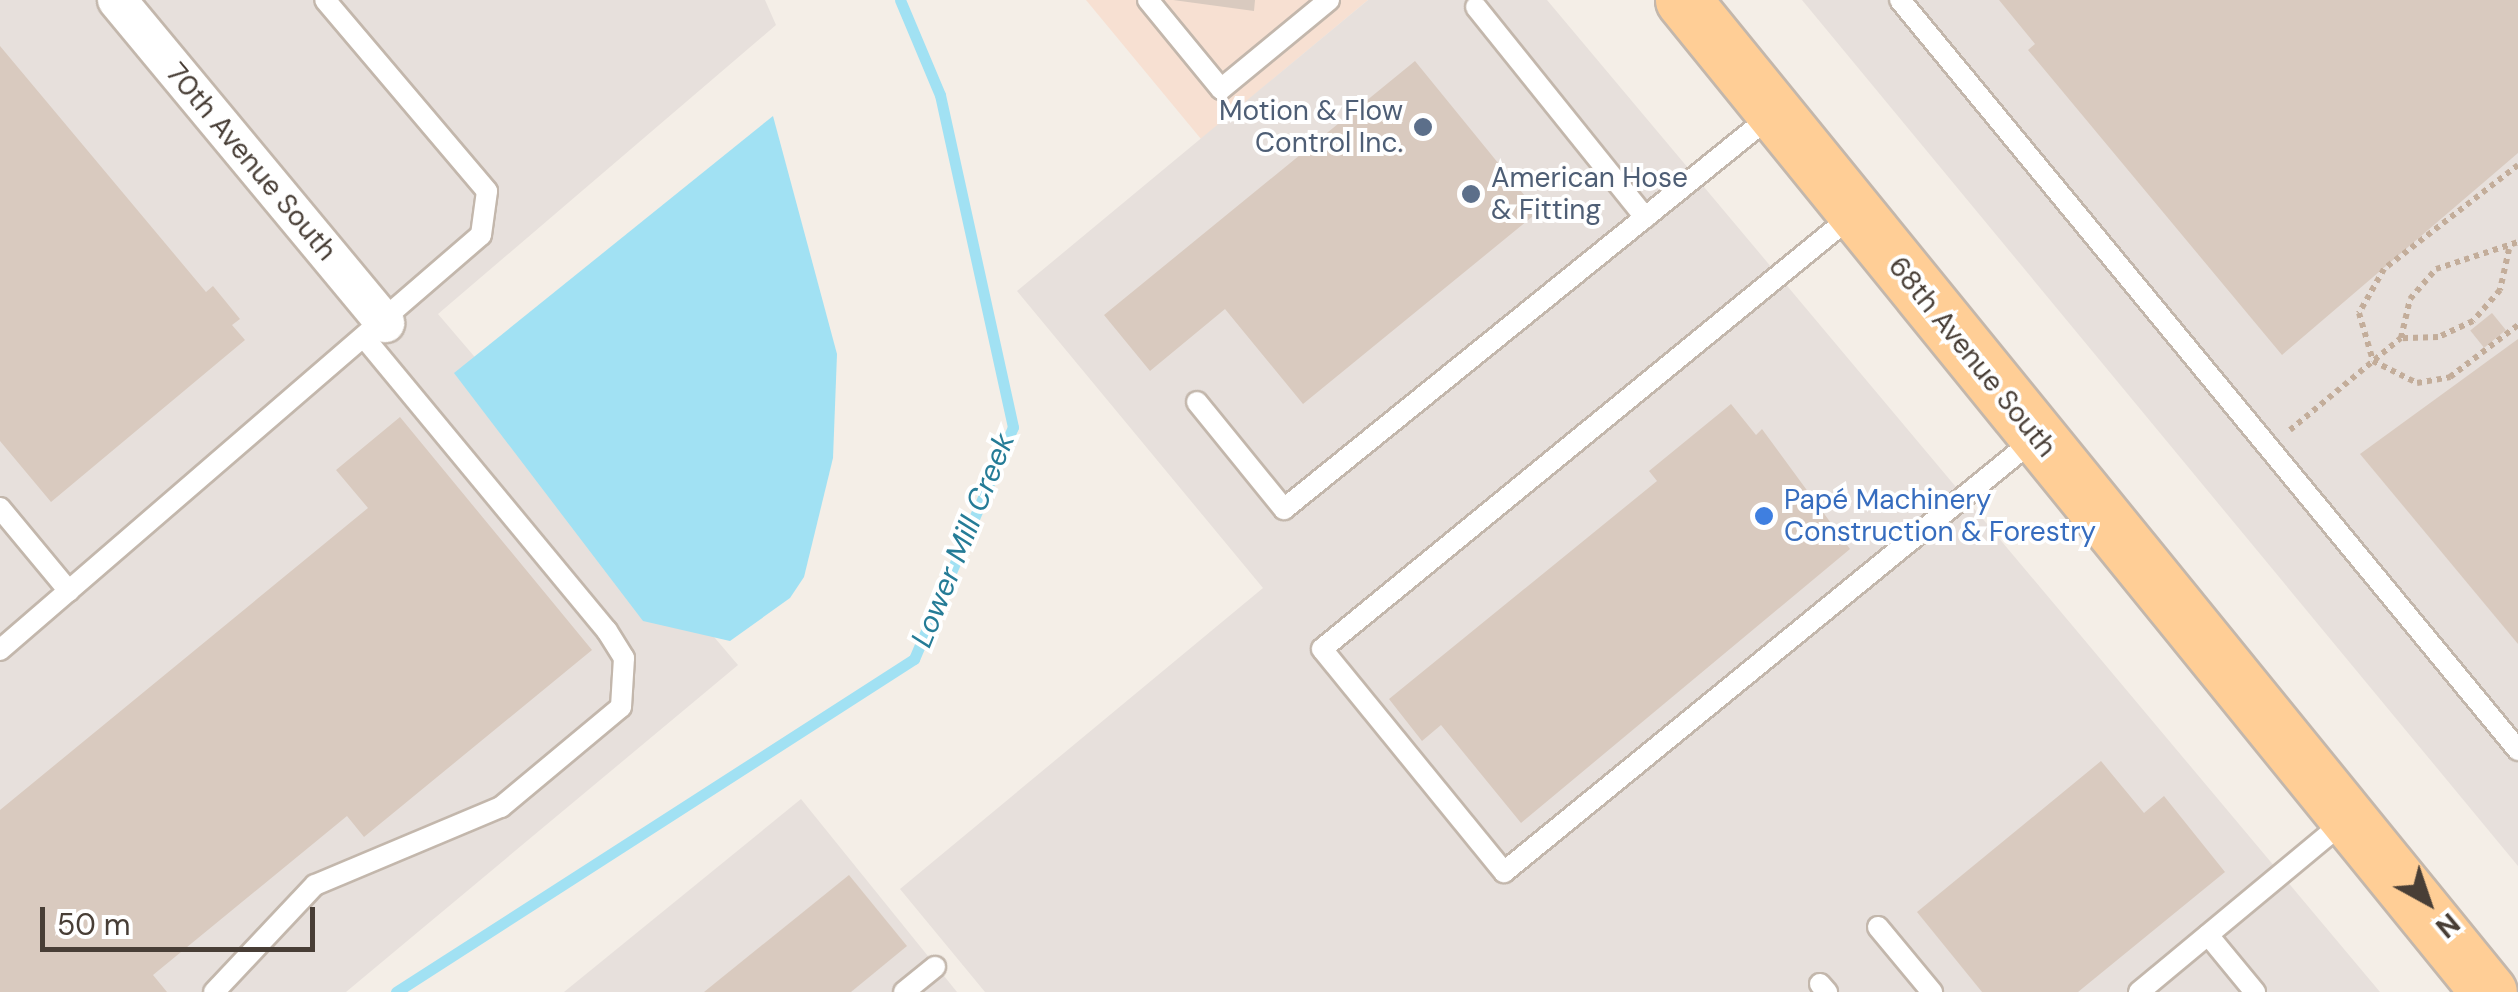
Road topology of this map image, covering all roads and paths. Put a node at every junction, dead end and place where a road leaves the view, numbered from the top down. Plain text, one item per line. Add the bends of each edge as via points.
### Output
1 (117, 0) edge
2 (324, 0) edge
3 (1148, 0) edge
4 (1329, 0) edge
5 (1683, 0) edge
6 (1900, 0) edge
7 (1476, 8) dead end
8 (1774, 113) junction
9 (2518, 165) edge
10 (1855, 214) junction
11 (1645, 217) junction
12 (2518, 242) edge
13 (2509, 250) junction
14 (2518, 325) edge
15 (375, 332) junction
16 (2400, 338) junction
17 (2373, 360) junction
18 (1197, 402) dead end
19 (2038, 437) junction
20 (2268, 448) junction
21 (0, 508) edge
22 (69, 591) junction
23 (0, 650) edge
24 (2518, 750) edge
25 (2348, 819) junction
26 (1878, 928) dead end
27 (2208, 935) junction
28 (935, 967) dead end
29 (2146, 990) edge
30 (214, 992) edge
31 (904, 992) edge
32 (1932, 992) edge
33 (2255, 992) edge
34 (2488, 992) edge

1 - 15 street, 70th Avenue South
2 - 15 lane via 488,191 481,235
3 - 4 lane via 1221,89
5 - 8 main road, 68th Avenue South
6 - 20 lane
7 - 11 lane
8 - 10 main road, 68th Avenue South
8 - 11 lane
9 - 17 path via 2372,281 2359,313
10 - 19 main road, 68th Avenue South
10 - 19 lane via 1322,648 1504,872
11 - 18 lane via 1284,509
12 - 13 path
13 - 16 path via 2471,252 2436,269 2410,299
13 - 16 path via 2500,290 2473,321 2438,337
14 - 17 path via 2434,382 2401,380
15 - 22 lane
15 - 30 lane via 624,658 621,708 501,807 315,885
16 - 17 path
17 - 20 path
19 - 25 main road, 68th Avenue South
20 - 24 lane
21 - 22 lane
22 - 23 lane
25 - 27 lane
25 - 34 main road, 68th Avenue South
26 - 32 lane
27 - 29 lane
27 - 33 lane
28 - 31 lane

